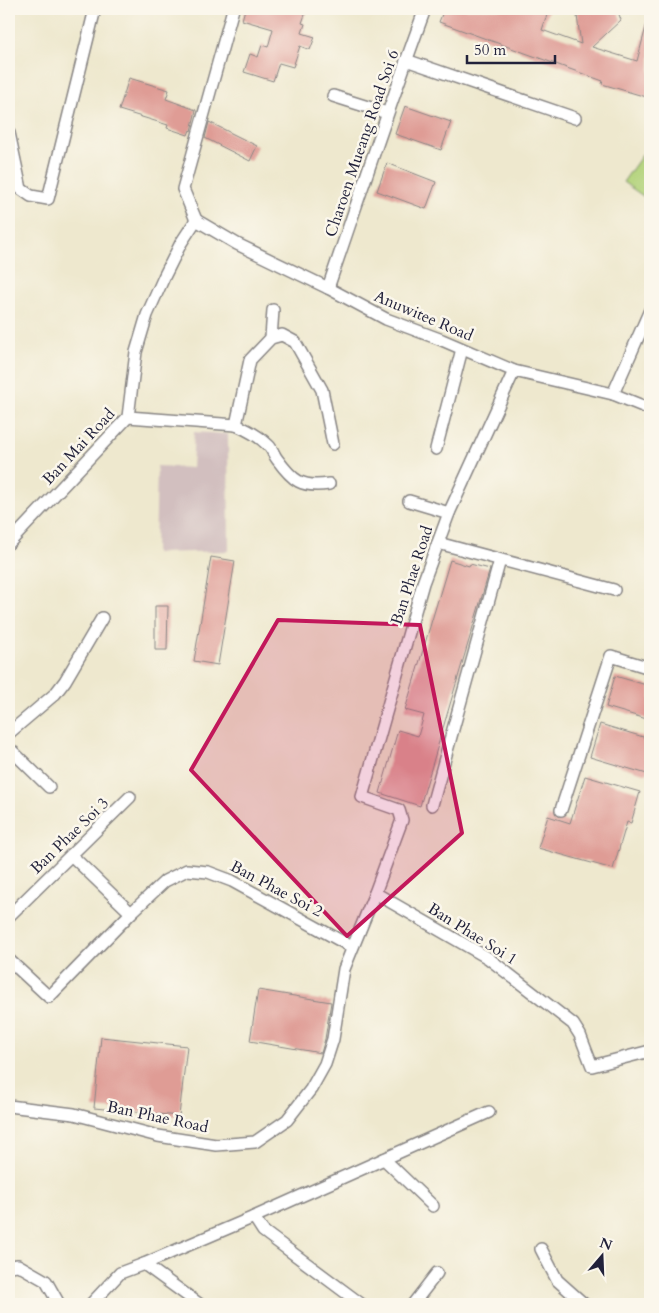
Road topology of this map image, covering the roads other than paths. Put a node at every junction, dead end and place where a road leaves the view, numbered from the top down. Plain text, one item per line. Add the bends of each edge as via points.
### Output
1 (95, 9) edge
2 (233, 9) edge
3 (425, 9) edge
4 (406, 60) junction
5 (333, 96) dead end
6 (387, 113) junction
7 (575, 118) dead end
8 (9, 133) edge
9 (196, 220) junction
10 (328, 288) junction
11 (273, 310) dead end
12 (650, 310) edge
13 (271, 338) junction
14 (462, 349) junction
15 (514, 372) junction
16 (613, 394) junction
17 (650, 409) edge
18 (128, 417) junction
19 (236, 425) junction
20 (333, 444) dead end
21 (436, 450) dead end
22 (329, 484) dead end
23 (409, 501) dead end
24 (449, 513) junction
25 (9, 543) edge
26 (438, 543) junction
27 (500, 560) junction
28 (614, 590) dead end
29 (102, 618) dead end
30 (650, 668) edge
31 (9, 733) edge
32 (9, 748) edge
33 (49, 787) dead end
34 (130, 797) dead end
35 (432, 804) dead end
36 (561, 810) dead end
37 (71, 855) junction
38 (375, 893) junction
39 (131, 913) junction
40 (9, 916) edge
41 (352, 947) junction
42 (9, 960) edge
43 (650, 1051) edge
44 (9, 1106) edge
45 (489, 1112) dead end
46 (384, 1159) junction
47 (433, 1206) dead end
48 (254, 1217) junction
49 (540, 1249) dead end
50 (144, 1264) junction
51 (9, 1266) edge
52 (438, 1273) dead end
53 (59, 1304) edge
54 (91, 1304) edge
55 (199, 1304) edge
56 (361, 1304) edge
57 (413, 1304) edge
58 (584, 1304) edge

1 - 8 street via 48,199 31,196 21,189
2 - 9 street via 184,189
3 - 4 street, Charoen Mueang Road Soi 6
4 - 6 street, Charoen Mueang Road Soi 6
4 - 7 street
5 - 6 street
6 - 10 street, Charoen Mueang Road Soi 6
9 - 10 street, Anuwitee Road via 237,244
9 - 18 street, Ban Mai Road via 181,243 147,316 136,352
10 - 14 street, Anuwitee Road via 386,319
11 - 13 street
12 - 16 street
13 - 19 street via 250,360
13 - 20 street via 282,335 295,342 322,390
14 - 15 street, Anuwitee Road
14 - 21 street
15 - 16 street, Anuwitee Road
15 - 24 street, Ban Phae Road
16 - 17 street, Anuwitee Road
18 - 19 street
18 - 25 street, Ban Mai Road
19 - 22 street via 269,446 292,477 303,484
23 - 24 street
24 - 26 street, Ban Phae Road
26 - 27 street
26 - 38 street, Ban Phae Road via 423,583 362,796 399,810 402,820
27 - 28 street
27 - 35 street
29 - 31 street via 55,694
30 - 36 street via 610,656
32 - 33 street
34 - 37 street, Ban Phae Soi 3
37 - 39 street
37 - 40 street, Ban Phae Soi 3
38 - 41 street, Ban Phae Road
38 - 43 street, Ban Phae Soi 1 via 488,958 573,1024 592,1066
39 - 41 street, Ban Phae Soi 2 via 165,881 187,870 208,872
39 - 42 street, Ban Phae Soi 2 via 49,997
41 - 44 street, Ban Phae Road via 344,969 326,1064 286,1120 255,1142 216,1145 158,1136 74,1114
45 - 46 street
46 - 47 street
46 - 48 street
48 - 50 street
48 - 56 street via 263,1231
49 - 58 street via 557,1280
50 - 54 street via 120,1273
50 - 55 street
51 - 53 street via 18,1265 46,1281
52 - 57 street

